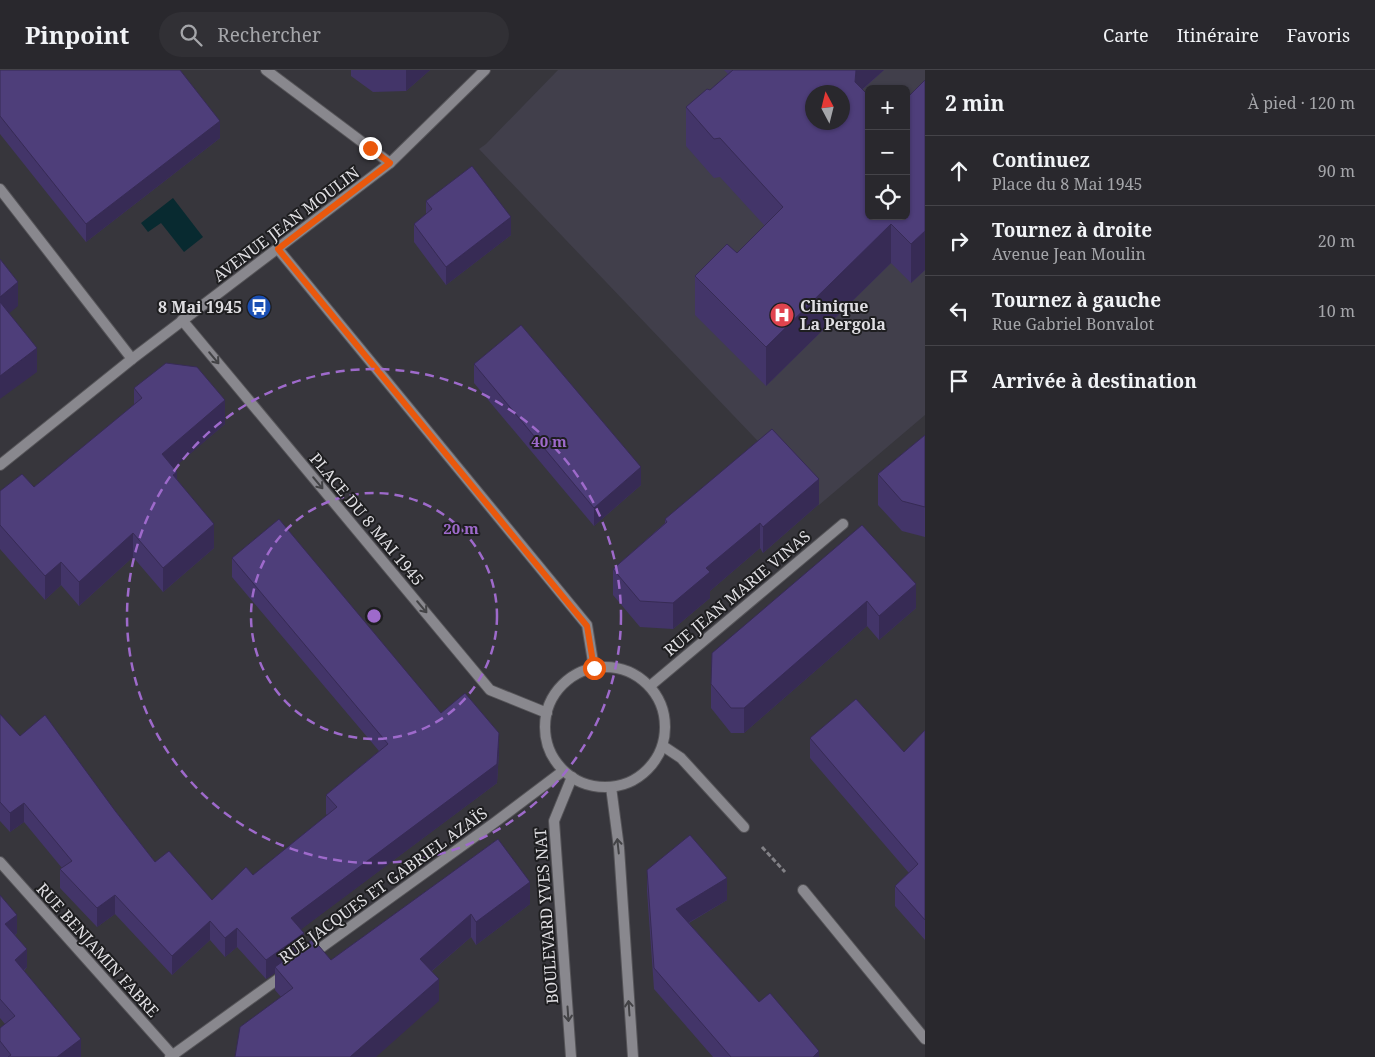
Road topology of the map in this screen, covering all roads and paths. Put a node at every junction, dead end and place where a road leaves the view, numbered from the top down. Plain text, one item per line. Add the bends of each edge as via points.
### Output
1 (266, 70) edge
2 (485, 70) edge
3 (390, 163) junction
4 (0, 189) edge
5 (278, 249) junction
6 (182, 320) junction
7 (132, 359) junction
8 (0, 465) edge
9 (843, 524) dead end
10 (594, 668) junction
11 (650, 686) junction
12 (547, 713) junction
13 (663, 746) junction
14 (563, 771) junction
15 (572, 777) junction
16 (611, 787) junction
17 (744, 827) joint
18 (0, 862) edge
19 (803, 890) joint
20 (925, 1039) edge
21 (172, 1056) edge
22 (571, 1057) edge
23 (633, 1057) edge

1 - 3 street
2 - 3 street, AVENUE JEAN MOULIN
3 - 5 street, AVENUE JEAN MOULIN
4 - 7 street
5 - 6 street, AVENUE JEAN MOULIN
5 - 10 street via 587,626
6 - 7 street, AVENUE JEAN MOULIN
6 -> 12 street, PLACE DU 8 MAI 1945 via 490,690
7 - 8 street, AVENUE JEAN MOULIN
9 - 11 street, RUE JEAN MARIE VINAS
10 - 11 street via 615,668 634,674
10 - 12 street via 573,676 556,692
11 - 13 street via 661,704 666,725
12 - 14 street via 545,734 551,753
13 - 16 street via 651,766 633,781
13 - 17 street via 681,758
14 - 15 street
14 - 21 street, RUE JACQUES ET GABRIEL AZAÏS
15 - 16 street via 591,785
15 -> 22 street, BOULEVARD YVES NAT via 554,821
23 -> 16 street via 619,848
17 - 19 path
18 - 21 street, RUE BENJAMIN FABRE
19 - 20 street

